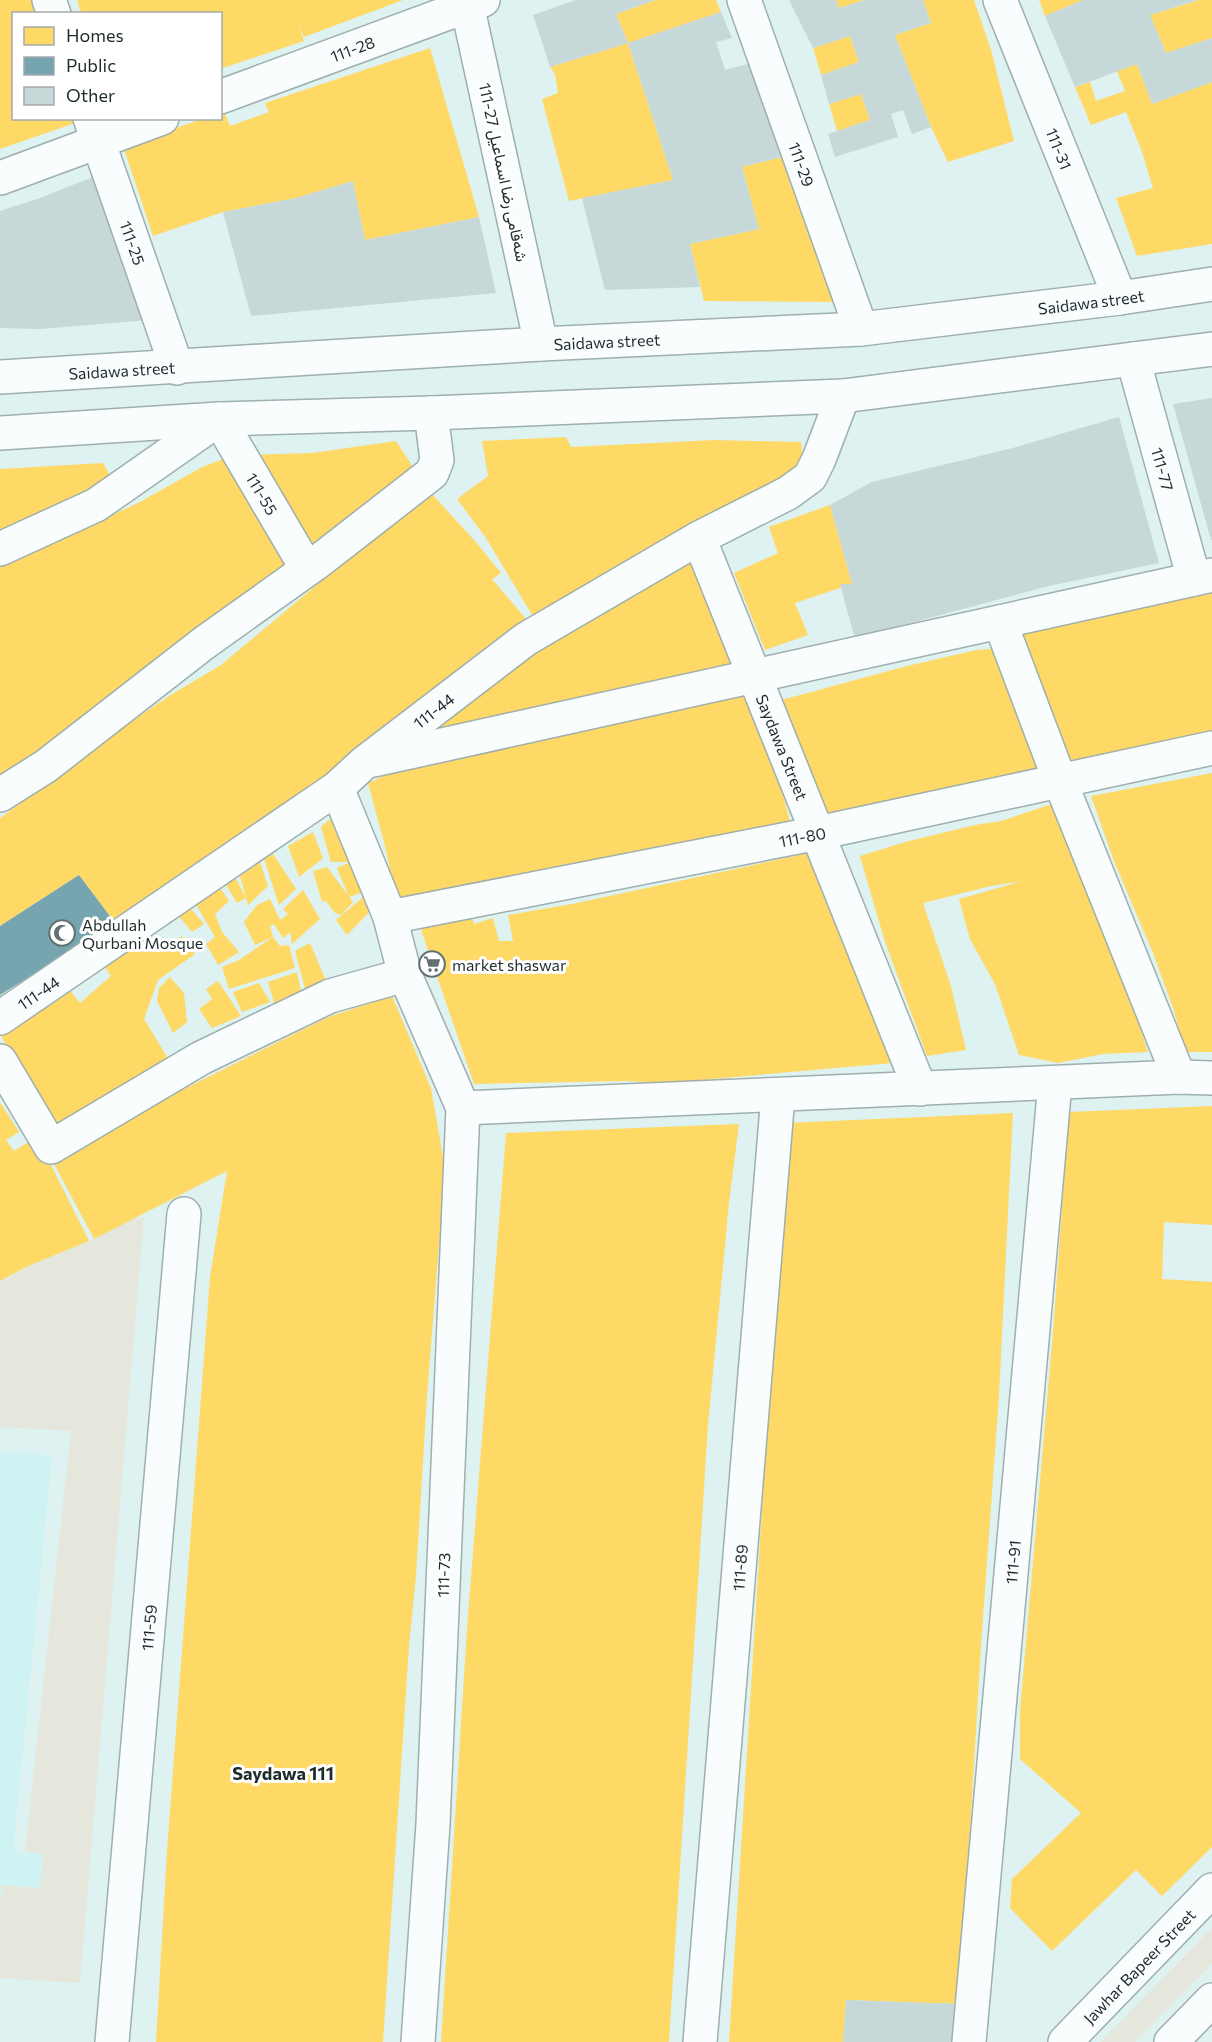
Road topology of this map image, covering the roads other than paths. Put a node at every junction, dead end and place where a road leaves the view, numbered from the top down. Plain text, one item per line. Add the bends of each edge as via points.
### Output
1 (744, 0) edge
2 (1000, 0) edge
3 (472, 2) edge
4 (222, 96) edge
5 (151, 120) edge
6 (94, 130) edge
7 (0, 178) edge
8 (1212, 285) edge
9 (1120, 298) junction
10 (861, 329) junction
11 (541, 344) junction
12 (1212, 349) edge
13 (1133, 359) junction
14 (177, 368) junction
15 (0, 377) edge
16 (843, 396) junction
17 (431, 412) junction
18 (219, 419) junction
19 (0, 433) edge
20 (699, 538) junction
21 (0, 549) edge
22 (307, 569) junction
23 (1203, 577) edge
24 (1000, 622) junction
25 (755, 677) junction
26 (1212, 748) edge
27 (364, 763) junction
28 (1060, 781) junction
29 (337, 788) junction
30 (0, 795) edge
31 (818, 833) junction
32 (390, 917) junction
33 (405, 975) junction
34 (0, 1018) edge
35 (0, 1061) edge
36 (1179, 1077) junction
37 (1212, 1078) edge
38 (1055, 1083) junction
39 (920, 1089) junction
40 (778, 1095) junction
41 (463, 1108) junction
42 (184, 1214) dead end
43 (1212, 1890) edge
44 (1212, 2000) edge
45 (112, 2042) edge
46 (418, 2042) edge
47 (700, 2042) edge
48 (969, 2042) edge
49 (1065, 2042) edge
50 (1171, 2042) edge

1 - 10 street, 111-29
2 - 9 street, 111-31
3 - 4 street, 111-28
3 - 11 street, 111-27 شەقامی رضا اسماعيل
5 - 6 street
6 - 7 street
6 - 14 street, 111-25
8 - 9 street, Saidawa street
9 - 10 street, Saidawa street
10 - 11 street, Saidawa street
11 - 14 street, Saidawa street
12 - 13 street
13 - 16 street
13 - 23 street, 111-77
14 - 15 street, Saidawa street
16 - 17 street
16 - 20 street, 111-44 via 810,477 788,493
17 - 18 street
17 - 22 street via 437,460 432,473
18 - 19 street
18 - 21 street via 96,506
18 - 22 street, 111-55
20 - 25 street, Saydawa Street
20 - 27 street, 111-44 via 526,639
22 - 30 street via 46,766
23 - 24 street
24 - 25 street
24 - 28 street
25 - 27 street
25 - 31 street, Saydawa Street
26 - 28 street, 111-80
27 - 29 street, 111-44
28 - 31 street, 111-80
28 - 36 street
29 - 32 street
29 - 34 street, 111-44
31 - 32 street, 111-80
31 - 39 street, Saydawa Street
32 - 33 street
33 - 35 street via 330,996 201,1058 51,1147
33 - 41 street
36 - 37 street
36 - 38 street
38 - 39 street
38 - 48 street, 111-91
39 - 40 street
40 - 41 street
40 - 47 street, 111-89
41 - 46 street, 111-73 via 433,1824
42 - 45 street, 111-59
43 - 49 street, Jawhar Bapeer Street
44 - 50 street

